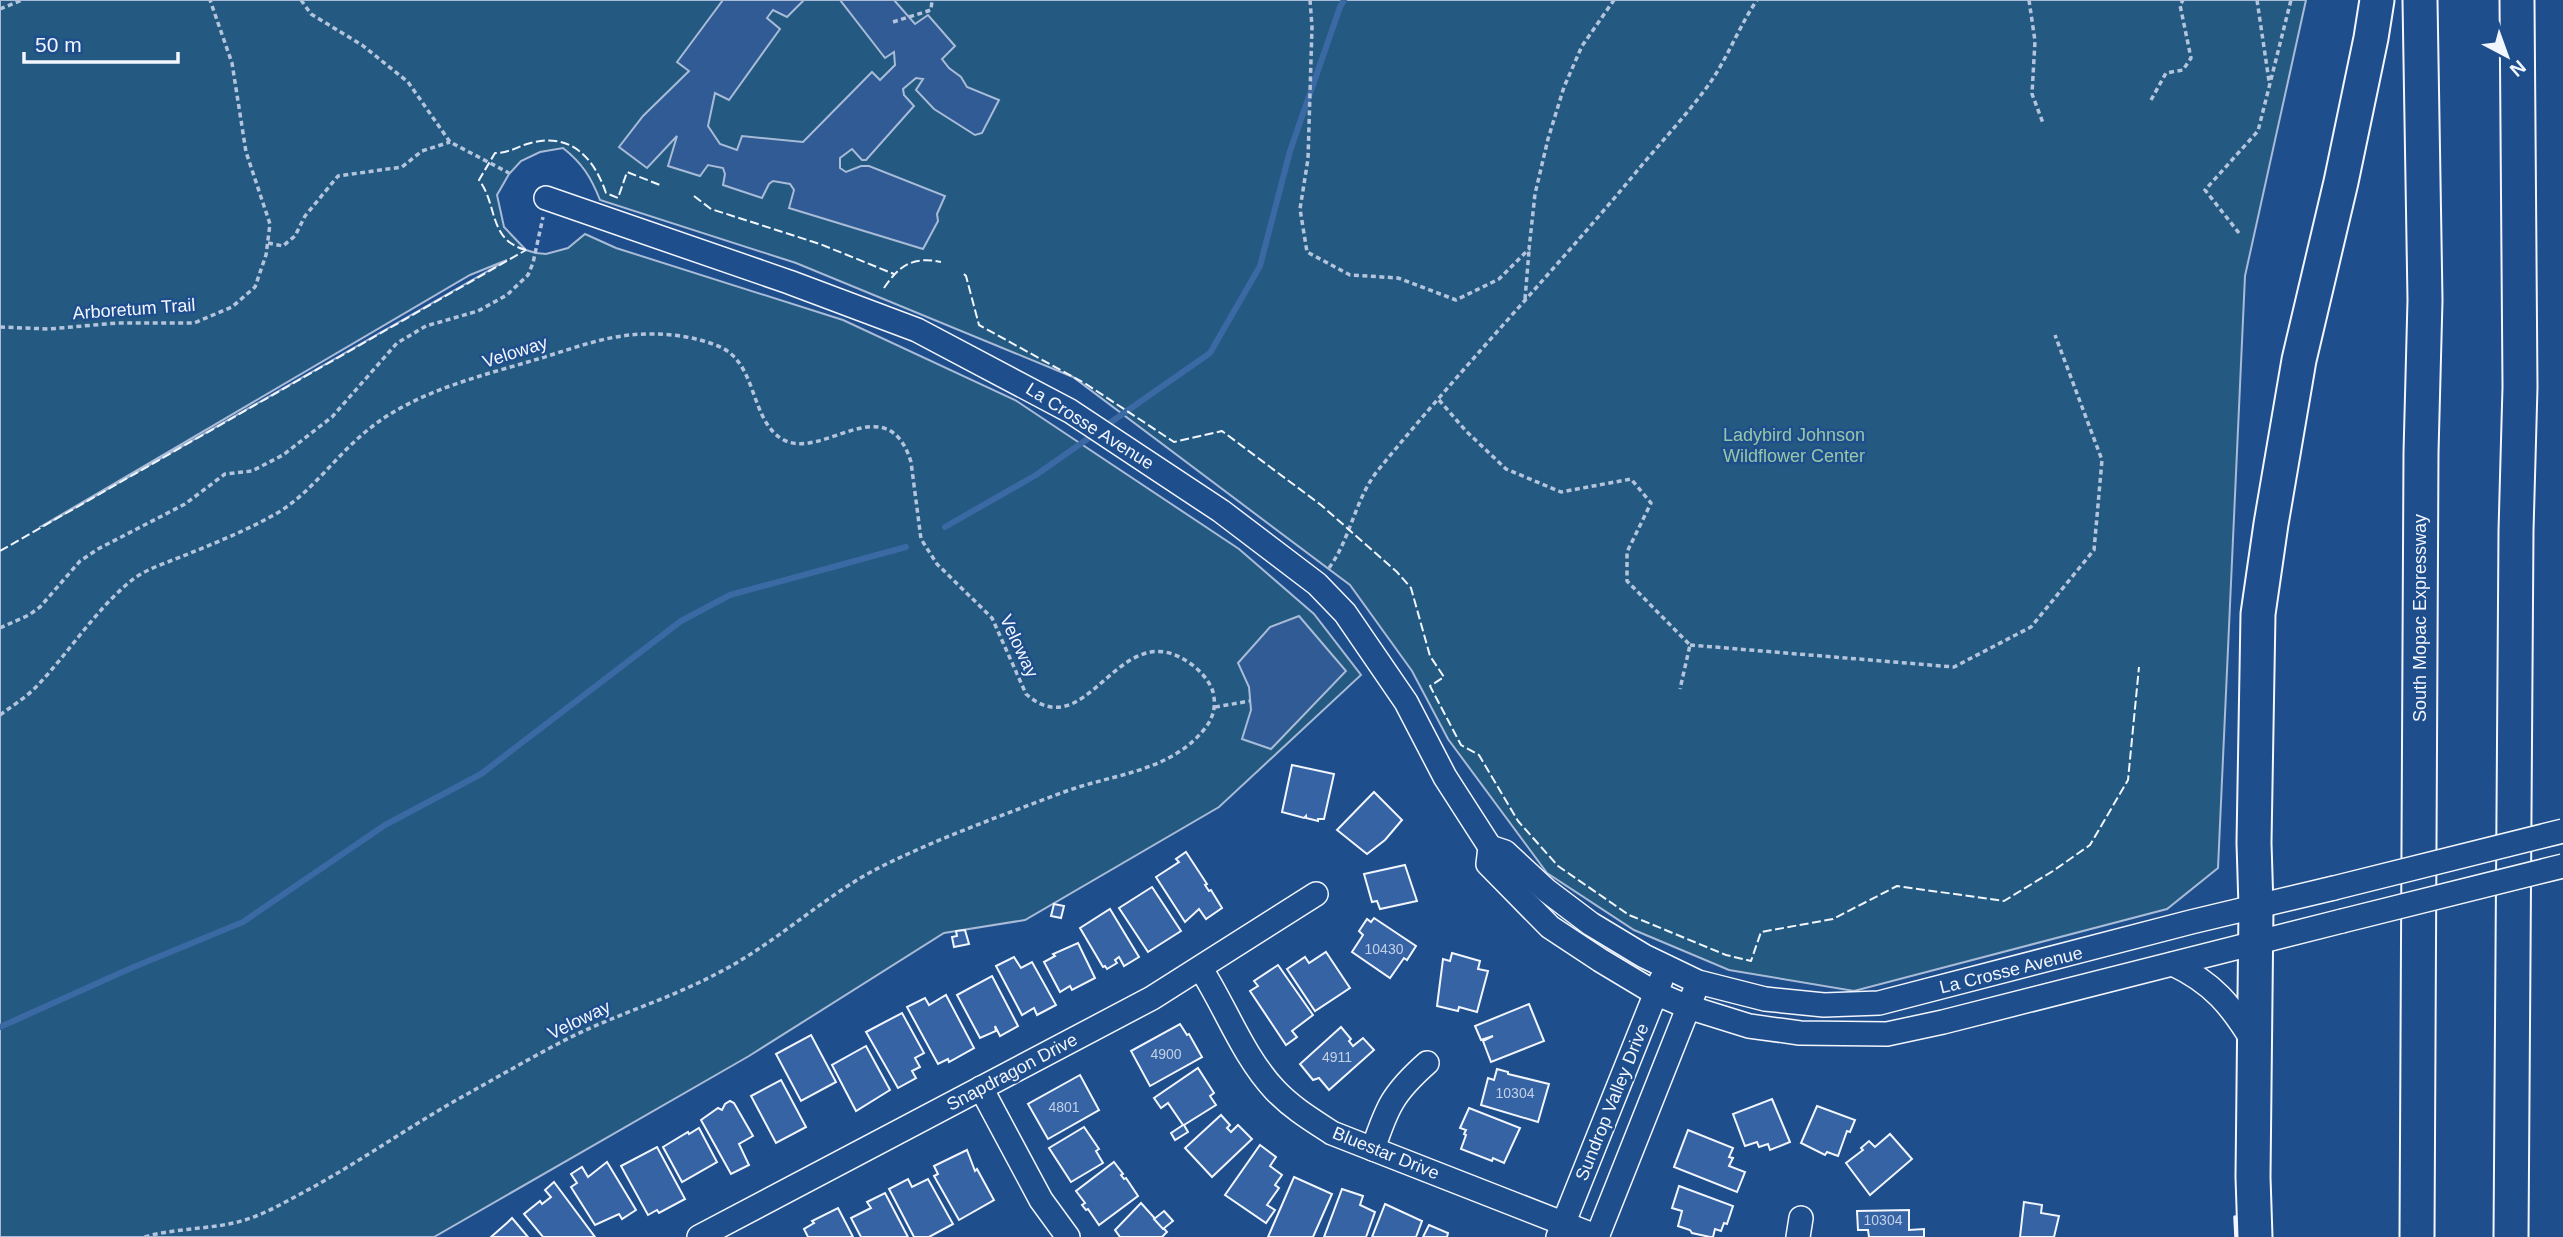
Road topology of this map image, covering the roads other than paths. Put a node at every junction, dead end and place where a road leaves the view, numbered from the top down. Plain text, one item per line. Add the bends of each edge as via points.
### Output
1 (2376, 0) edge
2 (2420, 0) edge
3 (2517, 0) edge
4 (546, 198) road end
5 (2563, 831) edge
6 (1490, 847) junction
7 (2563, 866) edge
8 (1316, 894) dead end
9 (2256, 907) junction
10 (2256, 942) junction
11 (2173, 964) junction
12 (1202, 968) junction
13 (1666, 968) junction
14 (1698, 982) junction
15 (1655, 993) junction
16 (1688, 1007) junction
17 (2255, 1045) junction
18 (1427, 1063) dead end
19 (981, 1088) junction
20 (1373, 1149) junction
21 (1561, 1230) edge
22 (699, 1237) edge
23 (1068, 1237) edge
24 (1598, 1237) edge
25 (2255, 1237) edge
26 (2417, 1237) edge
27 (2511, 1237) edge

1 - 9 highway via 2341,182 2299,360 2258,614
2 - 26 highway, South Mopac Expressway via 2425,300
3 - 27 highway via 2520,387
4 - 6 street, La Crosse Avenue via 917,330 1070,411 1222,511 1317,584 1345,613 1406,702
5 - 9 street, La Crosse Avenue, bridge
6 - 13 street, La Crosse Avenue via 1505,852 1591,924
6 - 15 street, La Crosse Avenue via 1488,864 1549,927
7 - 10 street, bridge
8 - 12 street, Snapdragon Drive
9 - 10 highway
9 - 14 street, La Crosse Avenue via 1880,1003 1824,1005 1765,999
10 - 11 street, La Crosse Avenue
10 - 17 highway
11 - 16 street, La Crosse Avenue via 1887,1034 1800,1033 1749,1026
11 - 17 street via 2215,990 2237,1014
12 - 19 street, Snapdragon Drive
12 - 20 street, Bluestar Drive via 1255,1064 1276,1091 1332,1133
13 - 14 street, La Crosse Avenue
13 - 15 street, Sundrop Valley Drive
14 - 16 street, Sundrop Valley Drive
15 - 16 street, La Crosse Avenue
15 - 21 street, Sundrop Valley Drive
16 - 24 street, Sundrop Valley Drive
17 - 25 highway
18 - 20 street via 1394,1095
19 - 22 street, Snapdragon Drive
19 - 23 street via 1041,1200
20 - 21 street, Bluestar Drive
21 - 24 street, Bluestar Drive

